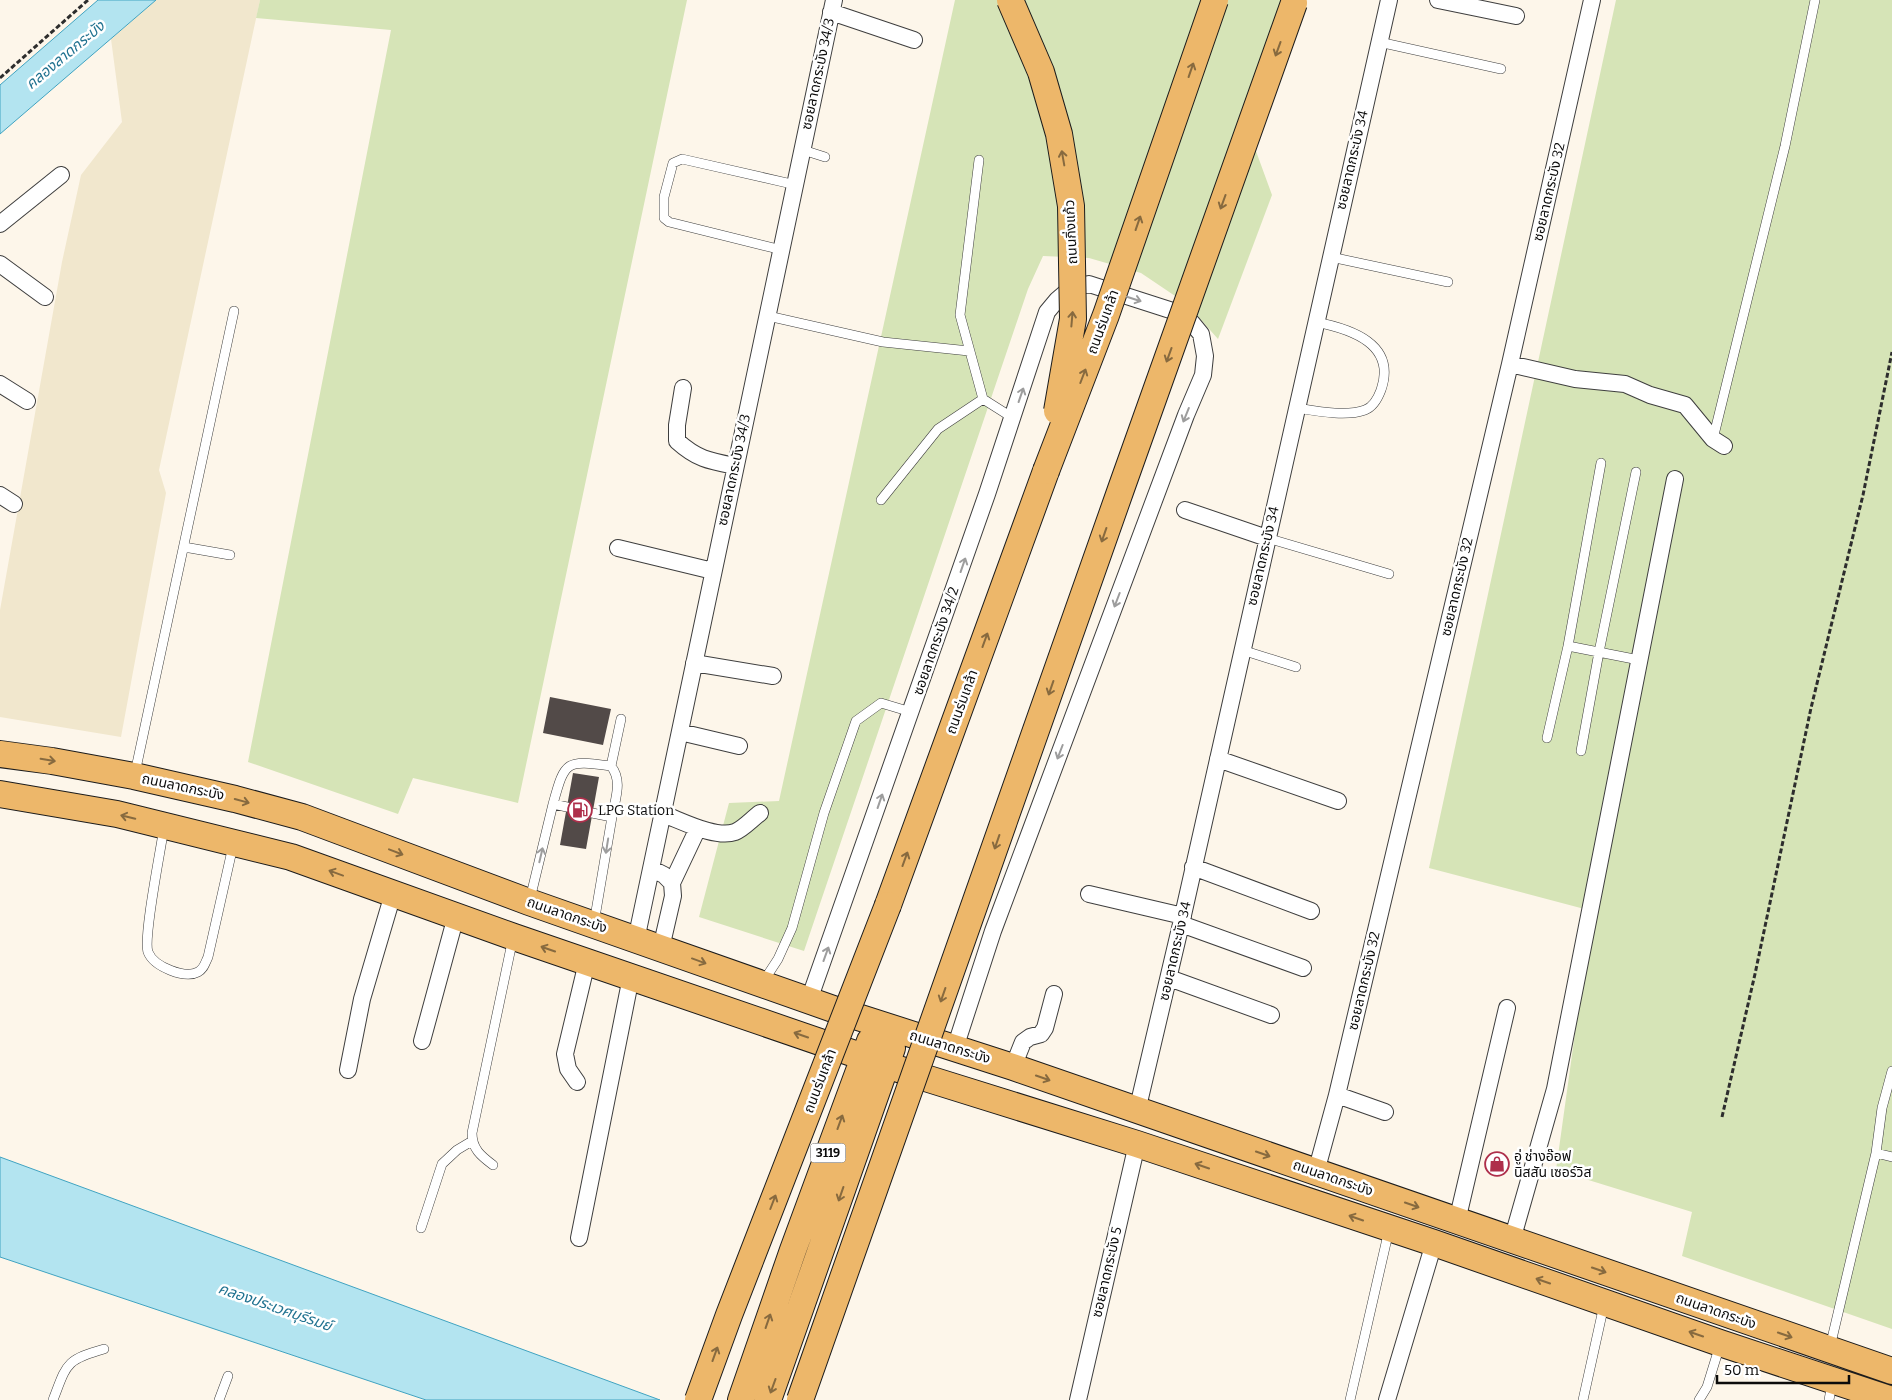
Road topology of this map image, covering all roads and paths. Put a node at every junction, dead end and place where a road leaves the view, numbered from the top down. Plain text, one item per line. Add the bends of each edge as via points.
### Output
1 (88, 0) edge
2 (1010, 0) edge
3 (1215, 0) edge
4 (1388, 0) edge
5 (1438, 0) edge
6 (1592, 0) edge
7 (1815, 0) edge
8 (1296, 1) edge
9 (832, 6) edge
10 (1516, 16) dead end
11 (914, 40) dead end
12 (1379, 42) junction
13 (1501, 69) dead end
14 (0, 78) edge
15 (803, 150) junction
16 (825, 158) dead end
17 (979, 160) dead end
18 (61, 175) dead end
19 (796, 185) junction
20 (0, 224) edge
21 (782, 250) junction
22 (1331, 257) junction
23 (0, 264) edge
24 (1448, 282) dead end
25 (45, 297) dead end
26 (234, 311) dead end
27 (768, 316) junction
28 (1316, 322) junction
29 (969, 351) junction
30 (1892, 352) edge
31 (1510, 364) junction
32 (0, 384) edge
33 (683, 388) dead end
34 (983, 399) junction
35 (27, 401) dead end
36 (1297, 408) junction
37 (1013, 418) junction
38 (1719, 442) joint
39 (1601, 462) dead end
40 (735, 466) junction
41 (1046, 471) junction
42 (1636, 472) dead end
43 (1675, 479) dead end
44 (0, 495) edge
45 (881, 500) dead end
46 (14, 504) dead end
47 (1185, 510) dead end
48 (1267, 538) junction
49 (184, 547) junction
50 (618, 548) dead end
51 (230, 555) dead end
52 (713, 570) junction
53 (1389, 574) dead end
54 (1568, 646) junction
55 (1242, 650) junction
56 (1599, 652) junction
57 (1639, 660) junction
58 (694, 663) junction
59 (1296, 667) dead end
60 (772, 676) dead end
61 (911, 712) junction
62 (622, 720) dead end
63 (680, 732) junction
64 (1547, 738) dead end
65 (739, 746) dead end
66 (1581, 751) dead end
67 (0, 754) edge
68 (1218, 760) junction
69 (611, 766) junction
70 (134, 776) junction
71 (0, 794) edge
72 (1338, 801) dead end
73 (553, 804) junction
74 (566, 807) dead end
75 (592, 813) dead end
76 (760, 813) dead end
77 (663, 814) junction
78 (302, 816) junction
79 (612, 817) junction
80 (164, 826) junction
81 (698, 828) junction
82 (234, 843) junction
83 (291, 857) junction
84 (1193, 868) junction
85 (652, 869) junction
86 (672, 883) junction
87 (393, 894) junction
88 (1089, 894) dead end
89 (529, 902) junction
90 (1311, 911) dead end
91 (456, 916) junction
92 (1182, 920) junction
93 (594, 924) junction
94 (514, 937) junction
95 (636, 940) junction
96 (661, 948) junction
97 (587, 962) junction
98 (1303, 968) dead end
99 (631, 977) junction
100 (1169, 978) junction
101 (762, 984) junction
102 (1054, 994) dead end
103 (809, 1000) junction
104 (1507, 1008) dead end
105 (1271, 1015) dead end
106 (887, 1027) junction
107 (422, 1042) dead end
108 (955, 1048) junction
109 (875, 1061) junction
110 (1013, 1067) junction
111 (348, 1070) dead end
112 (1892, 1071) edge
113 (577, 1082) dead end
114 (1336, 1095) junction
115 (1882, 1108) junction
116 (1137, 1111) junction
117 (1892, 1111) edge
118 (1384, 1112) dead end
119 (1722, 1117) dead end
120 (472, 1141) junction
121 (1137, 1144) junction
122 (1876, 1153) junction
123 (1892, 1157) edge
124 (493, 1166) dead end
125 (1316, 1172) junction
126 (1457, 1221) junction
127 (421, 1228) dead end
128 (1389, 1229) junction
129 (579, 1238) dead end
130 (1512, 1240) junction
131 (1434, 1243) junction
132 (1604, 1303) junction
133 (1720, 1343) junction
134 (104, 1349) dead end
135 (1829, 1350) junction
136 (1892, 1371) edge
137 (228, 1376) dead end
138 (1831, 1390) edge
139 (53, 1400) edge
140 (219, 1400) edge
141 (698, 1400) edge
142 (740, 1400) edge
143 (768, 1400) edge
144 (800, 1400) edge
145 (1078, 1400) edge
146 (1350, 1400) edge
147 (1387, 1400) edge
148 (1583, 1400) edge
149 (1699, 1400) edge
150 (1892, 1400) edge

1 - 14 path
41 -> 2 main road, ถนนกิ่งแก้ว, bridge via 1073,319 1071,206 1058,134 1042,72
41 -> 3 main road, ถนนร่มเกล้า, bridge via 1106,315
4 - 12 street, ซอยลาดกระบัง 34
5 - 10 street
6 - 31 street, ซอยลาดกระบัง 32
7 - 38 lane
8 -> 144 main road, bridge
9 - 11 street
9 - 15 street, ซอยลาดกระบัง 34/3
12 - 13 lane
12 - 22 street, ซอยลาดกระบัง 34
15 - 16 lane
15 - 19 street, ซอยลาดกระบัง 34/3
17 - 29 lane via 960,314
18 - 20 street
19 - 21 street, ซอยลาดกระบัง 34/3
19 - 21 lane via 682,159 673,163 664,198 664,218 669,222
21 - 27 street, ซอยลาดกระบัง 34/3
22 - 24 lane
22 - 28 street, ซอยลาดกระบัง 34
23 - 25 street
26 - 49 lane
27 - 29 lane via 883,342
27 - 40 street, ซอยลาดกระบัง 34/3
28 - 36 street, ซอยลาดกระบัง 34
28 - 36 lane via 1352,332 1379,351 1384,366 1383,384 1378,399 1367,410 1351,414
29 - 34 lane
30 - 119 path
31 - 38 street via 1575,379 1625,384 1650,396 1685,405
31 - 114 street, ซอยลาดกระบัง 32
32 - 35 street
33 - 40 street via 677,441 704,460
34 - 37 lane
34 - 45 lane via 938,429
36 - 48 street, ซอยลาดกระบัง 34
61 -> 37 street, ซอยลาดกระบัง 34/2
37 -> 108 street, ซอยลาดกระบัง 34/2 via 1048,312 1071,288 1089,284 1173,311 1192,323 1201,334 1206,356 1203,375 993,931
39 - 54 lane
40 - 52 street, ซอยลาดกระบัง 34/3
141 -> 41 main road, ถนนร่มเกล้า, bridge via 888,905
42 - 56 lane
43 - 57 street
44 - 46 street
47 - 48 street
48 - 53 lane
48 - 55 street, ซอยลาดกระบัง 34
49 - 51 lane
49 - 70 lane
50 - 52 street
52 - 58 street, ซอยลาดกระบัง 34/3
54 - 56 lane
54 - 64 lane
55 - 59 lane
55 - 68 street, ซอยลาดกระบัง 34
56 - 57 lane
56 - 66 lane
57 - 130 street via 1555,1089
58 - 60 street
58 - 63 street, ซอยลาดกระบัง 34/3
61 - 101 lane via 882,703 856,721 824,813 792,928
103 -> 61 street, ซอยลาดกระบัง 34/2
62 - 69 lane
63 - 65 street
63 - 77 street, ซอยลาดกระบัง 34/3
67 -> 70 main road, ถนนลาดกระบัง
68 - 72 street
68 - 84 street, ซอยลาดกระบัง 34
69 - 73 lane via 572,764 566,768 559,782
69 - 79 lane via 617,775
70 -> 78 main road, ถนนลาดกระบัง
80 -> 71 main road, ถนนลาดกระบัง via 117,814
73 - 74 lane
89 -> 73 lane
75 - 79 lane
76 - 81 street via 736,832 723,834
77 - 81 street
77 - 85 street, ซอยลาดกระบัง 34/3
78 - 83 main road
78 -> 89 main road, ถนนลาดกระบัง
79 -> 93 lane
80 - 82 main road, ถนนลาดกระบัง
80 - 82 lane via 149,923 148,952 164,969 176,972 196,974 208,957
81 - 86 street
82 - 83 main road, ถนนลาดกระบัง
87 -> 83 main road, ถนนลาดกระบัง
84 - 90 street
84 - 92 street, ซอยลาดกระบัง 34
85 - 86 street
85 - 95 street, ซอยลาดกระบัง 34/3
86 - 96 street via 673,896
87 - 91 main road, ถนนลาดกระบัง
87 - 111 street via 357,1022
88 - 92 street
89 - 93 main road, ถนนลาดกระบัง
91 - 94 main road, ถนนลาดกระบัง
91 - 107 street
92 - 98 street
92 - 100 street, ซอยลาดกระบัง 34
93 - 95 main road, ถนนลาดกระบัง
97 -> 94 main road, ถนนลาดกระบัง
94 - 120 lane
95 - 96 main road, ถนนลาดกระบัง
96 -> 101 main road, ถนนลาดกระบัง
97 - 99 main road, ถนนลาดกระบัง
97 - 113 street via 565,1054 568,1068
109 -> 99 main road, ถนนลาดกระบัง
99 - 129 street
100 - 105 street
100 - 116 street, ซอยลาดกระบัง 34
101 - 103 main road, ถนนลาดกระบัง
102 - 110 street via 1045,1028 1041,1034 1023,1042
103 - 106 main road, ถนนลาดกระบัง
104 - 126 street
106 - 108 main road, ถนนลาดกระบัง
106 - 109 main road
108 - 110 main road, ถนนลาดกระบัง
109 - 121 main road, ถนนลาดกระบัง
142 -> 109 main road, 3119 via 793,1250
109 -> 143 main road, 3119 via 819,1258
110 -> 116 main road, ถนนลาดกระบัง
112 - 115 lane
114 - 118 street
114 - 125 street, ซอยลาดกระบัง 32
115 - 117 lane
115 - 122 lane
116 -> 125 main road, ถนนลาดกระบัง
120 - 124 lane via 478,1154
120 - 127 lane via 442,1164
128 -> 121 main road, ถนนลาดกระบัง
121 - 145 street, ซอยลาดกระบัง 5
122 - 123 lane
122 - 135 lane
125 -> 126 main road, ถนนลาดกระบัง
126 - 130 main road, ถนนลาดกระบัง
128 - 131 main road, ถนนลาดกระบัง
128 - 146 lane
130 -> 135 main road, ถนนลาดกระบัง
132 -> 131 main road, ถนนลาดกระบัง
131 - 147 street
133 -> 132 main road, ถนนลาดกระบัง
132 - 148 lane
133 - 138 main road, ถนนลาดกระบัง
133 - 149 lane via 1707,1387
134 - 139 lane via 80,1356 70,1364
135 - 136 main road, ถนนลาดกระบัง
137 - 140 lane
138 - 150 main road, ถนนลาดกระบัง

